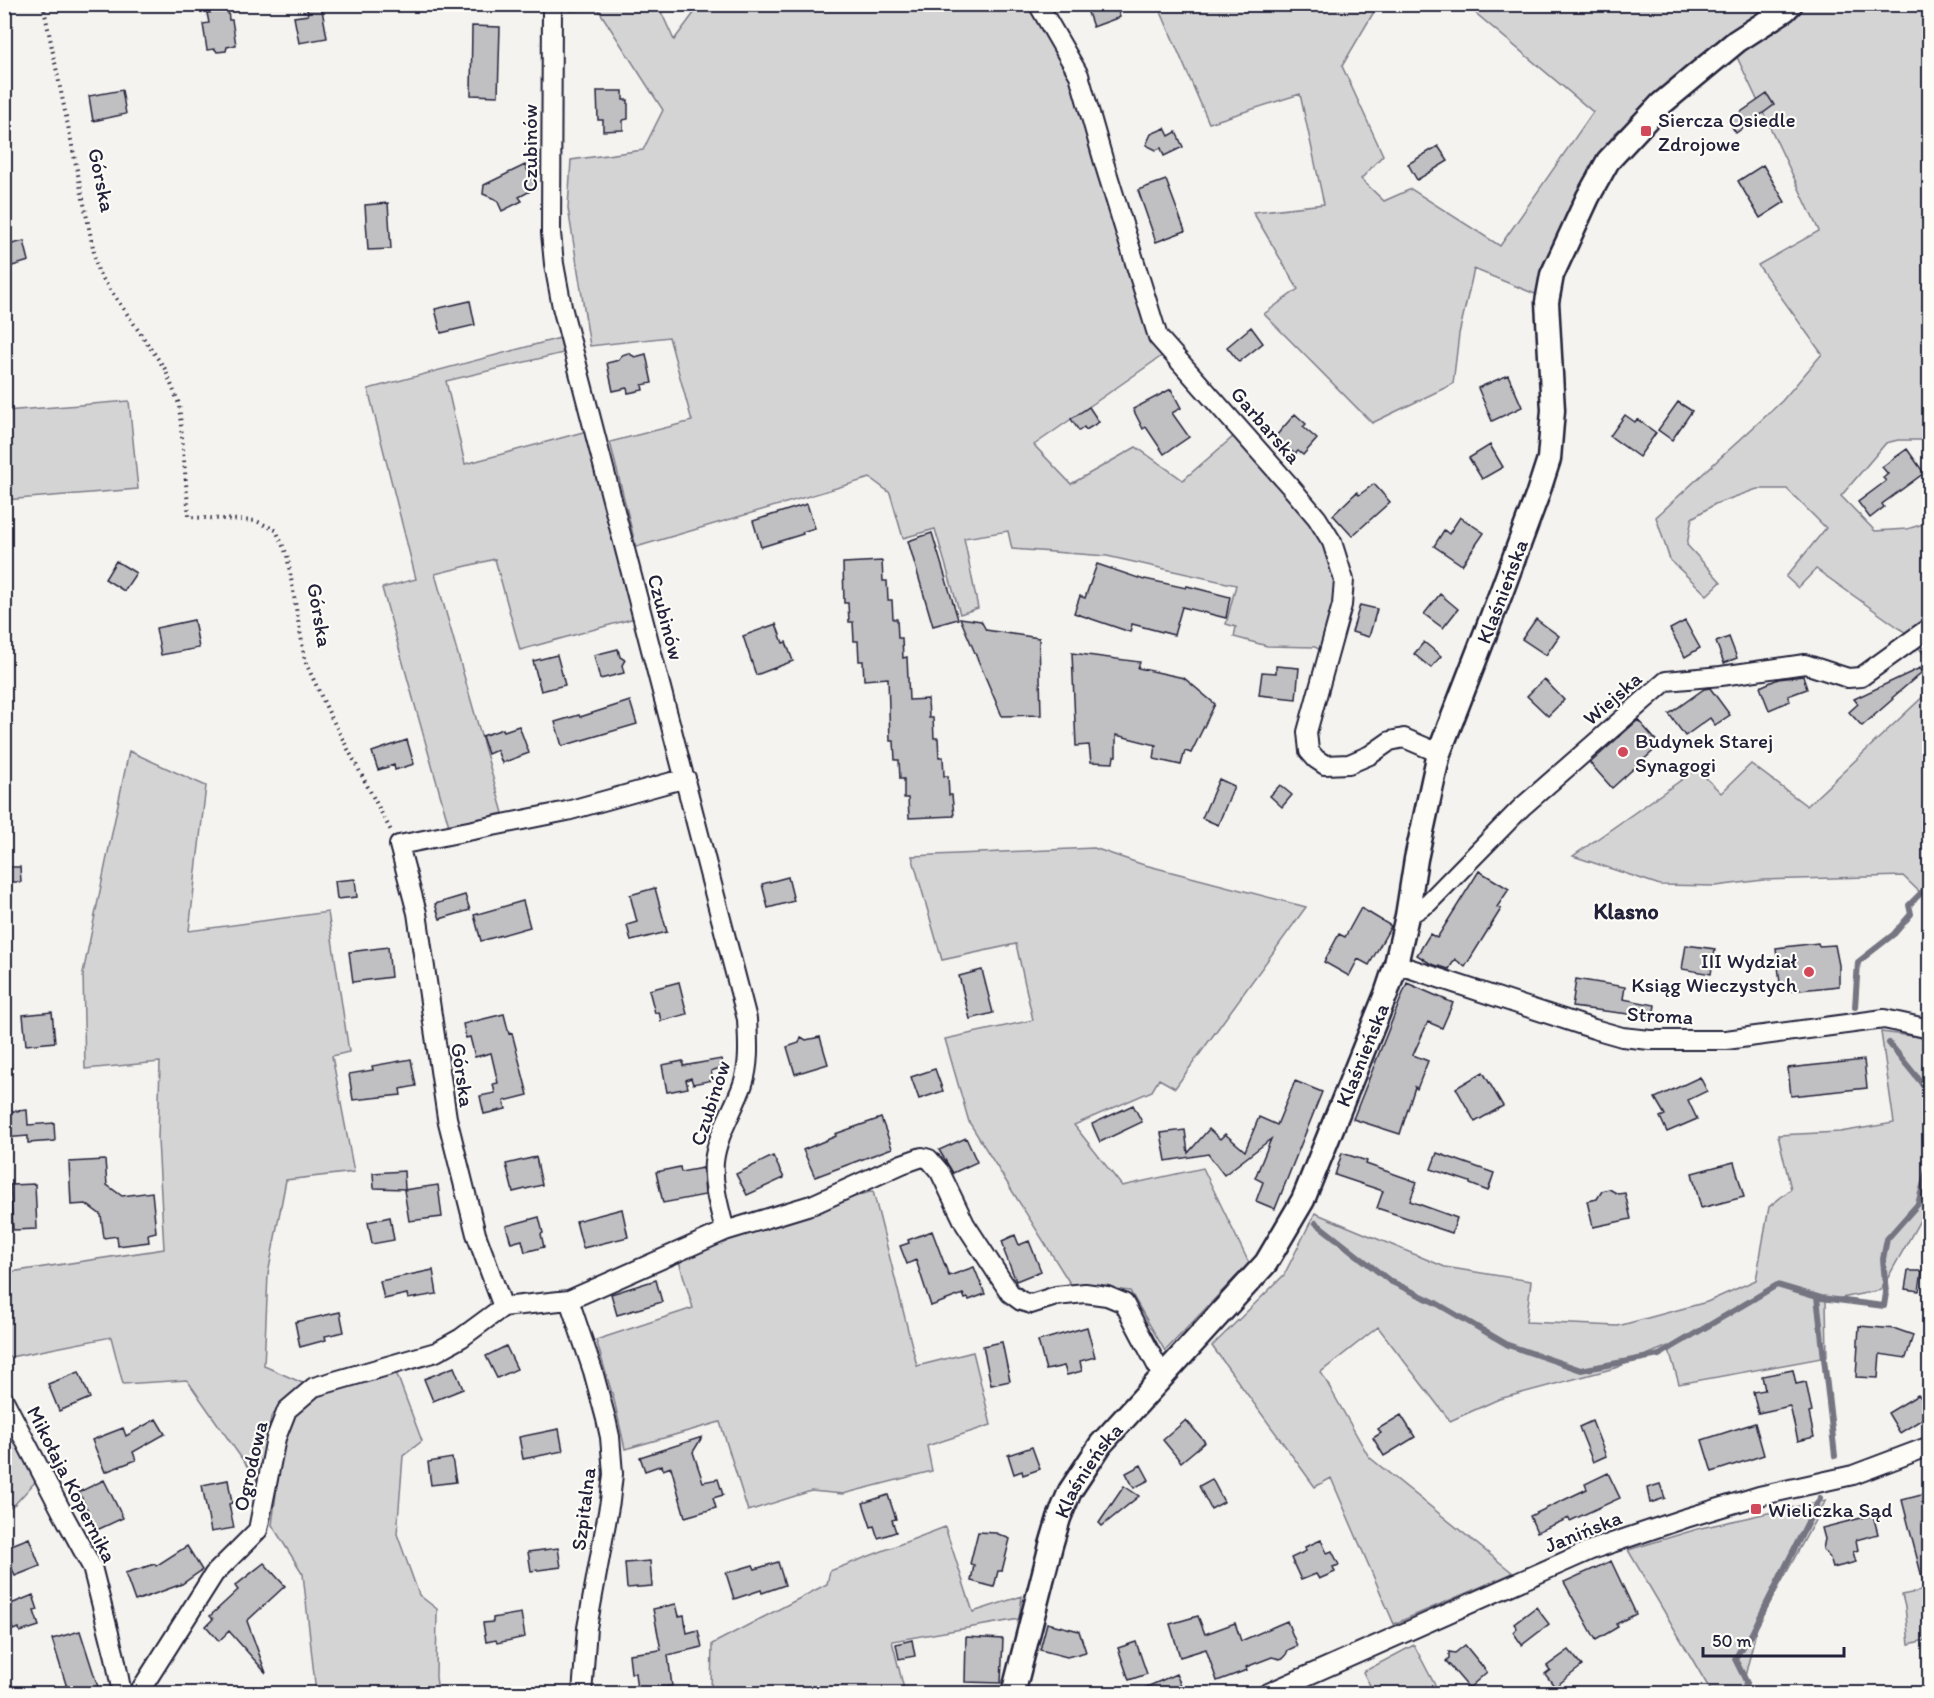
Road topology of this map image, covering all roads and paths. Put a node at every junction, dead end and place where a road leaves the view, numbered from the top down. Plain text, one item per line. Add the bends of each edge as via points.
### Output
1 (43, 4) edge
2 (552, 4) edge
3 (1038, 4) edge
4 (1791, 4) edge
5 (1929, 627) edge
6 (1439, 753) junction
7 (686, 778) junction
8 (399, 845) junction
9 (1407, 916) junction
10 (1396, 964) junction
11 (1929, 1029) edge
12 (725, 1231) junction
13 (569, 1300) junction
14 (503, 1306) junction
15 (1163, 1377) junction
16 (4, 1400) edge
17 (1929, 1446) edge
18 (122, 1694) edge
19 (138, 1694) edge
20 (582, 1694) edge
21 (1013, 1694) edge
22 (1266, 1694) edge

1 - 8 path, Górska via 98,272 165,369 179,404 189,517 256,521 276,530 287,555 305,661
2 - 7 street, Czubinów via 554,264
3 - 6 street, Garbarska via 1079,75 1158,337 1289,484 1332,542 1344,580 1342,605 1307,732 1309,751 1325,765 1349,764 1390,741 1404,738
4 - 6 street, Klaśnieńska via 1737,41 1661,105 1608,161 1588,197 1552,275 1547,302 1553,410 1549,459
5 - 9 street, Wiejska via 1861,677 1848,678 1804,664 1666,681 1522,807 1428,903
6 - 9 street, Klaśnieńska
7 - 8 street via 567,811
7 - 12 street, Czubinów via 747,1019 749,1052 744,1082 717,1145 714,1165
8 - 14 street, Górska via 417,913 447,1119 476,1234
9 - 10 street, Klaśnieńska
10 - 11 street, Stroma via 1594,1029 1650,1040 1725,1040 1884,1019
10 - 15 street, Klaśnieńska via 1303,1200 1266,1263
12 - 13 street
12 - 15 street via 814,1204 912,1160 929,1159 1010,1293 1031,1304 1085,1293 1124,1303
13 - 14 street
13 - 20 street, Szpitalna via 606,1419 613,1474 587,1629
14 - 19 street, Ogrodowa via 436,1352 314,1387 287,1410 276,1438 258,1530 214,1574
15 - 21 street, Klaśnieńska via 1101,1444 1070,1491 1051,1545
16 - 18 street, Mikołaja Kopernika via 92,1567
17 - 22 street, Janińska via 1853,1475 1759,1496 1591,1550

